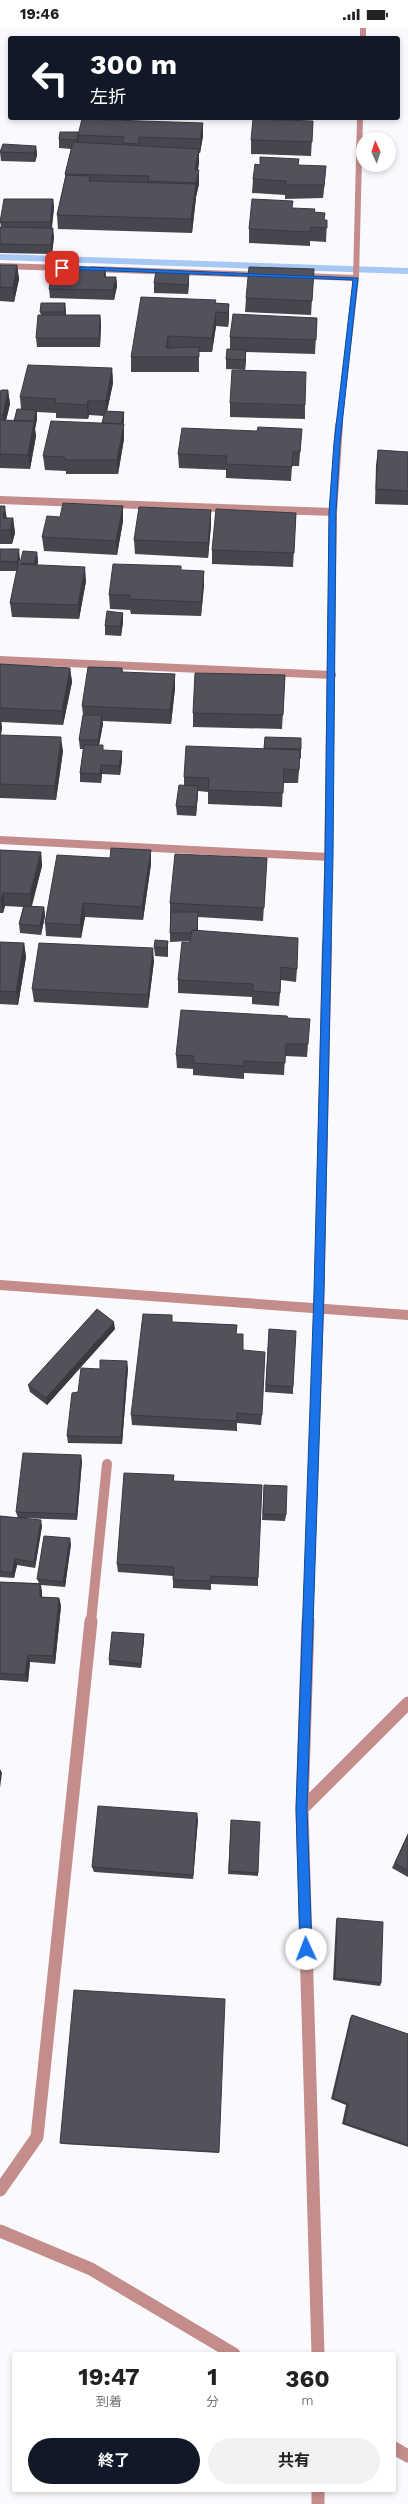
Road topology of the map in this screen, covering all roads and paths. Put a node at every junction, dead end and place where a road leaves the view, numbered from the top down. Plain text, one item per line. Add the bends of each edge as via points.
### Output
1 (360, 120) edge
2 (0, 266) edge
3 (71, 268) edge
4 (87, 269) edge
5 (356, 272) junction
6 (269, 275) edge
7 (292, 276) edge
8 (0, 500) edge
9 (333, 512) junction
10 (0, 660) edge
11 (332, 675) junction
12 (0, 840) edge
13 (329, 857) junction
14 (0, 1285) edge
15 (319, 1308) junction
16 (408, 1315) edge
17 (107, 1464) dead end
18 (408, 1702) edge
19 (302, 1809) junction
20 (0, 2190) edge
21 (0, 2232) edge
22 (231, 2352) edge
23 (318, 2352) edge
24 (396, 2449) edge
25 (408, 2456) edge
26 (318, 2492) edge
27 (318, 2504) edge

1 - 5 street
2 - 3 street
4 - 6 street
5 - 7 street
5 - 9 street via 337,443
8 - 9 street
9 - 11 street
10 - 11 street
11 - 13 street
12 - 13 street
13 - 15 street
14 - 15 street
15 - 16 street
15 - 19 street
17 - 20 street via 37,2137
18 - 19 street
19 - 23 street
21 - 22 street via 91,2269
24 - 25 street
26 - 27 street

